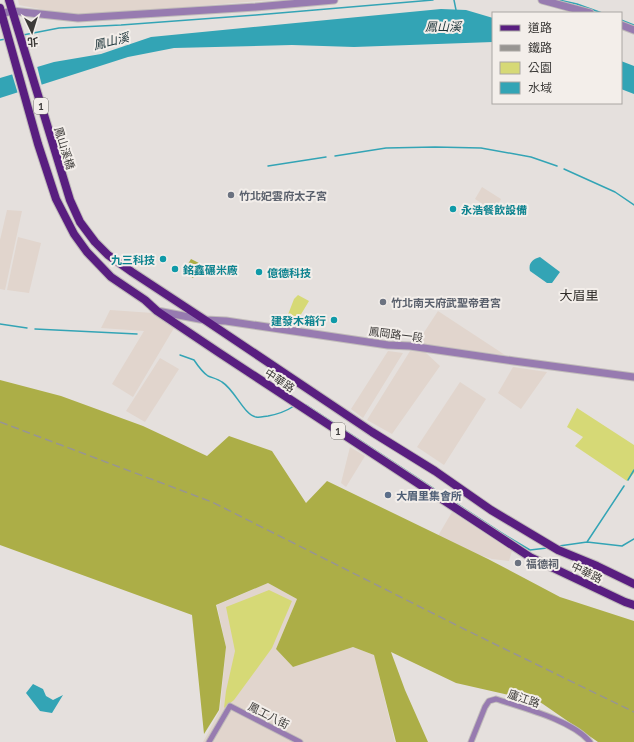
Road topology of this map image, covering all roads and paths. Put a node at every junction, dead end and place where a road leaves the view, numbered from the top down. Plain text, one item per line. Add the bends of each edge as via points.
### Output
1 (8, 0) edge
2 (334, 0) edge
3 (542, 0) edge
4 (12, 11) junction
5 (1, 12) edge
6 (586, 12) edge
7 (622, 25) edge
8 (634, 30) edge
9 (70, 200) joint
10 (157, 310) junction
11 (205, 320) junction
12 (634, 377) edge
13 (634, 584) edge
14 (634, 605) edge
15 (208, 742) edge
16 (299, 742) edge
17 (471, 742) edge
18 (590, 742) edge

1 - 4 main road, 1
2 - 4 street via 78,18
3 - 6 street
4 - 5 street
4 - 9 main road, 鳳山溪橋 / 1
5 - 10 main road, 中華路 / 1 via 56,199 74,234 87,252 111,276
7 - 8 street
9 - 11 main road, 中華路 / 1 via 80,222 108,255
10 - 11 street, 鳳岡路一段
10 - 14 main road, 中華路 / 1 via 520,551
11 - 12 street, 鳳岡路一段
11 - 13 main road, 中華路 / 1 via 491,510 558,550
15 - 16 street, 鳳工八街 via 230,706
17 - 18 street, 廬江路 via 485,707 489,701 496,699 570,727

